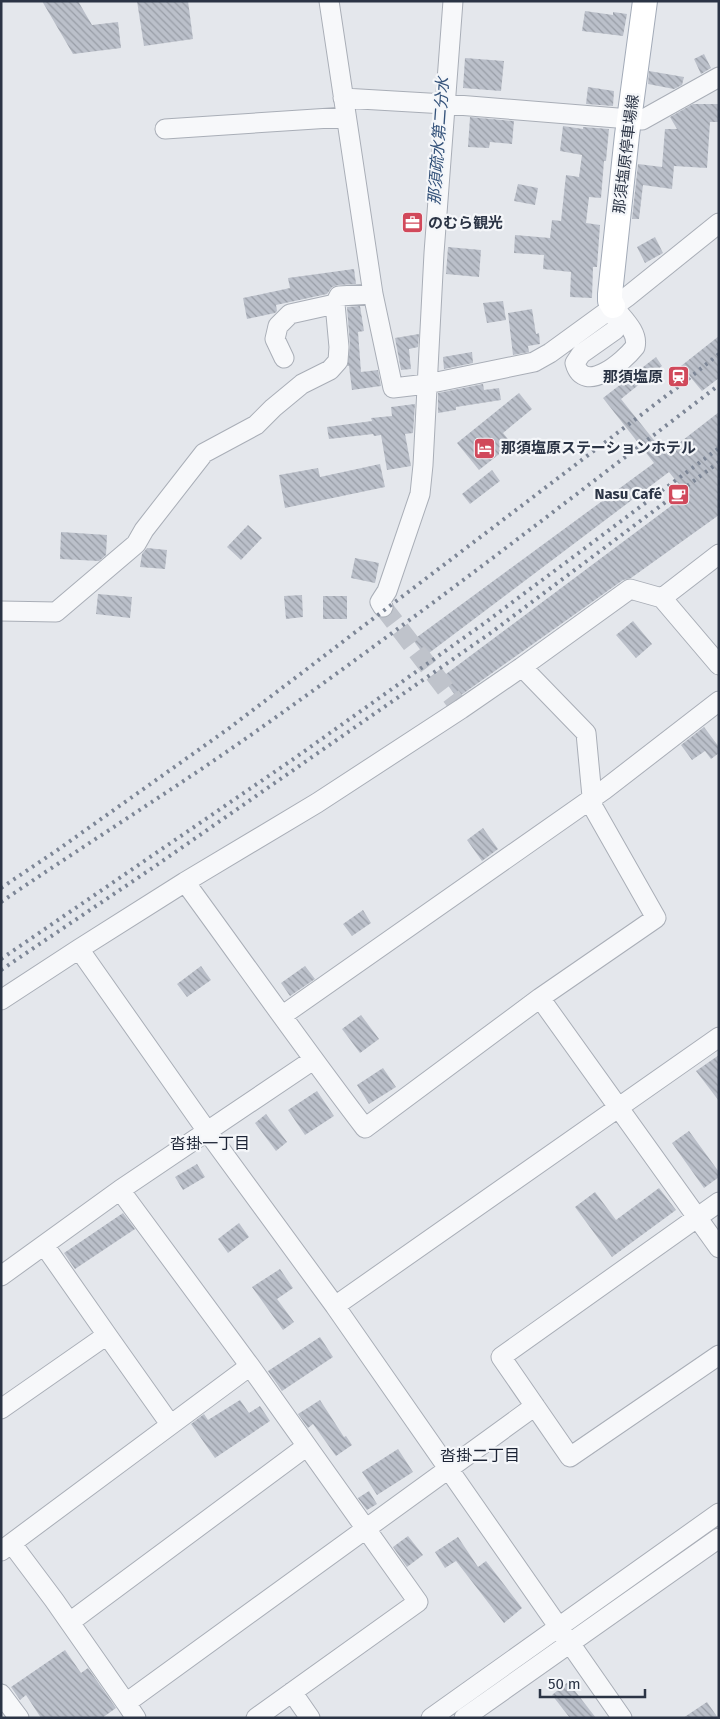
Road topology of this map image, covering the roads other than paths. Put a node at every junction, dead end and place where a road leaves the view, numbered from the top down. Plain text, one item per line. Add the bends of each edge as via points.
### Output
1 (329, 1) edge
2 (453, 1) edge
3 (645, 1) edge
4 (719, 76) edge
5 (343, 98) junction
6 (445, 104) junction
7 (346, 117) junction
8 (630, 119) junction
9 (165, 129) dead end
10 (719, 223) edge
11 (373, 294) junction
12 (335, 304) junction
13 (613, 306) junction
14 (284, 358) dead end
15 (427, 384) junction
16 (719, 554) edge
17 (662, 598) junction
18 (383, 607) dead end
19 (1, 611) edge
20 (719, 665) edge
21 (522, 667) junction
22 (719, 701) edge
23 (592, 798) junction
24 (185, 882) junction
25 (79, 949) junction
26 (540, 998) junction
27 (1, 1000) edge
28 (283, 1015) junction
29 (719, 1037) edge
30 (313, 1060) junction
31 (619, 1108) junction
32 (207, 1130) junction
33 (120, 1190) junction
34 (719, 1202) edge
35 (697, 1217) junction
36 (44, 1245) junction
37 (719, 1248) edge
38 (1, 1276) edge
39 (335, 1306) junction
40 (107, 1335) junction
41 (719, 1355) edge
42 (250, 1366) junction
43 (535, 1406) junction
44 (1, 1409) edge
45 (170, 1424) junction
46 (307, 1446) junction
47 (449, 1470) junction
48 (719, 1513) edge
49 (366, 1528) junction
50 (719, 1538) edge
51 (6, 1547) edge
52 (70, 1622) junction
53 (558, 1626) junction
54 (570, 1644) junction
55 (292, 1692) junction
56 (1, 1694) edge
57 (131, 1710) edge
58 (19, 1718) edge
59 (256, 1718) edge
60 (310, 1718) edge
61 (431, 1718) edge
62 (464, 1718) edge
63 (622, 1718) edge

1 - 5 street
2 - 6 street
3 - 8 main road, 那須塩原停車場線
4 - 8 street via 642,120
5 - 6 street
5 - 7 street
6 - 8 street
6 - 15 street
7 - 9 street
7 - 11 street
8 - 13 main road, 那須塩原停車場線 via 610,294
10 - 13 street
11 - 12 street via 339,296
11 - 15 street via 393,388
12 - 14 street via 290,314 278,326 275,339
12 - 19 street via 339,348 338,361 330,370 302,384 256,425 204,453 136,544 56,612
13 - 13 street via 618,325 615,330 581,354 575,363 585,377 592,378 615,366 635,347 633,331
13 - 15 street via 534,362
15 - 18 street via 420,494 380,602
16 - 17 street
17 - 20 street
17 - 21 street via 630,589
21 - 23 street via 586,733
21 - 24 street via 317,803
22 - 23 street
23 - 26 street via 593,807 656,918
23 - 28 street
24 - 25 street
24 - 28 street
25 - 27 street
25 - 32 street
26 - 30 street via 365,1128
26 - 31 street
28 - 30 street
29 - 31 street
30 - 32 street
31 - 35 street
31 - 39 street
32 - 33 street
32 - 39 street
33 - 36 street
33 - 42 street
34 - 35 street
35 - 37 street
35 - 43 street via 501,1357
36 - 38 street
36 - 40 street
39 - 47 street
40 - 44 street
40 - 45 street
41 - 43 street via 570,1457
42 - 45 street
42 - 46 street
43 - 47 street
45 - 51 street
46 - 49 street
46 - 52 street
47 - 49 street
47 - 53 street
48 - 53 street
49 - 55 street via 418,1602
49 - 57 street
50 - 54 street
51 - 52 street
52 - 57 street
53 - 54 street
53 - 61 street
54 - 62 street
54 - 63 street
55 - 59 street
55 - 60 street
56 - 58 street

